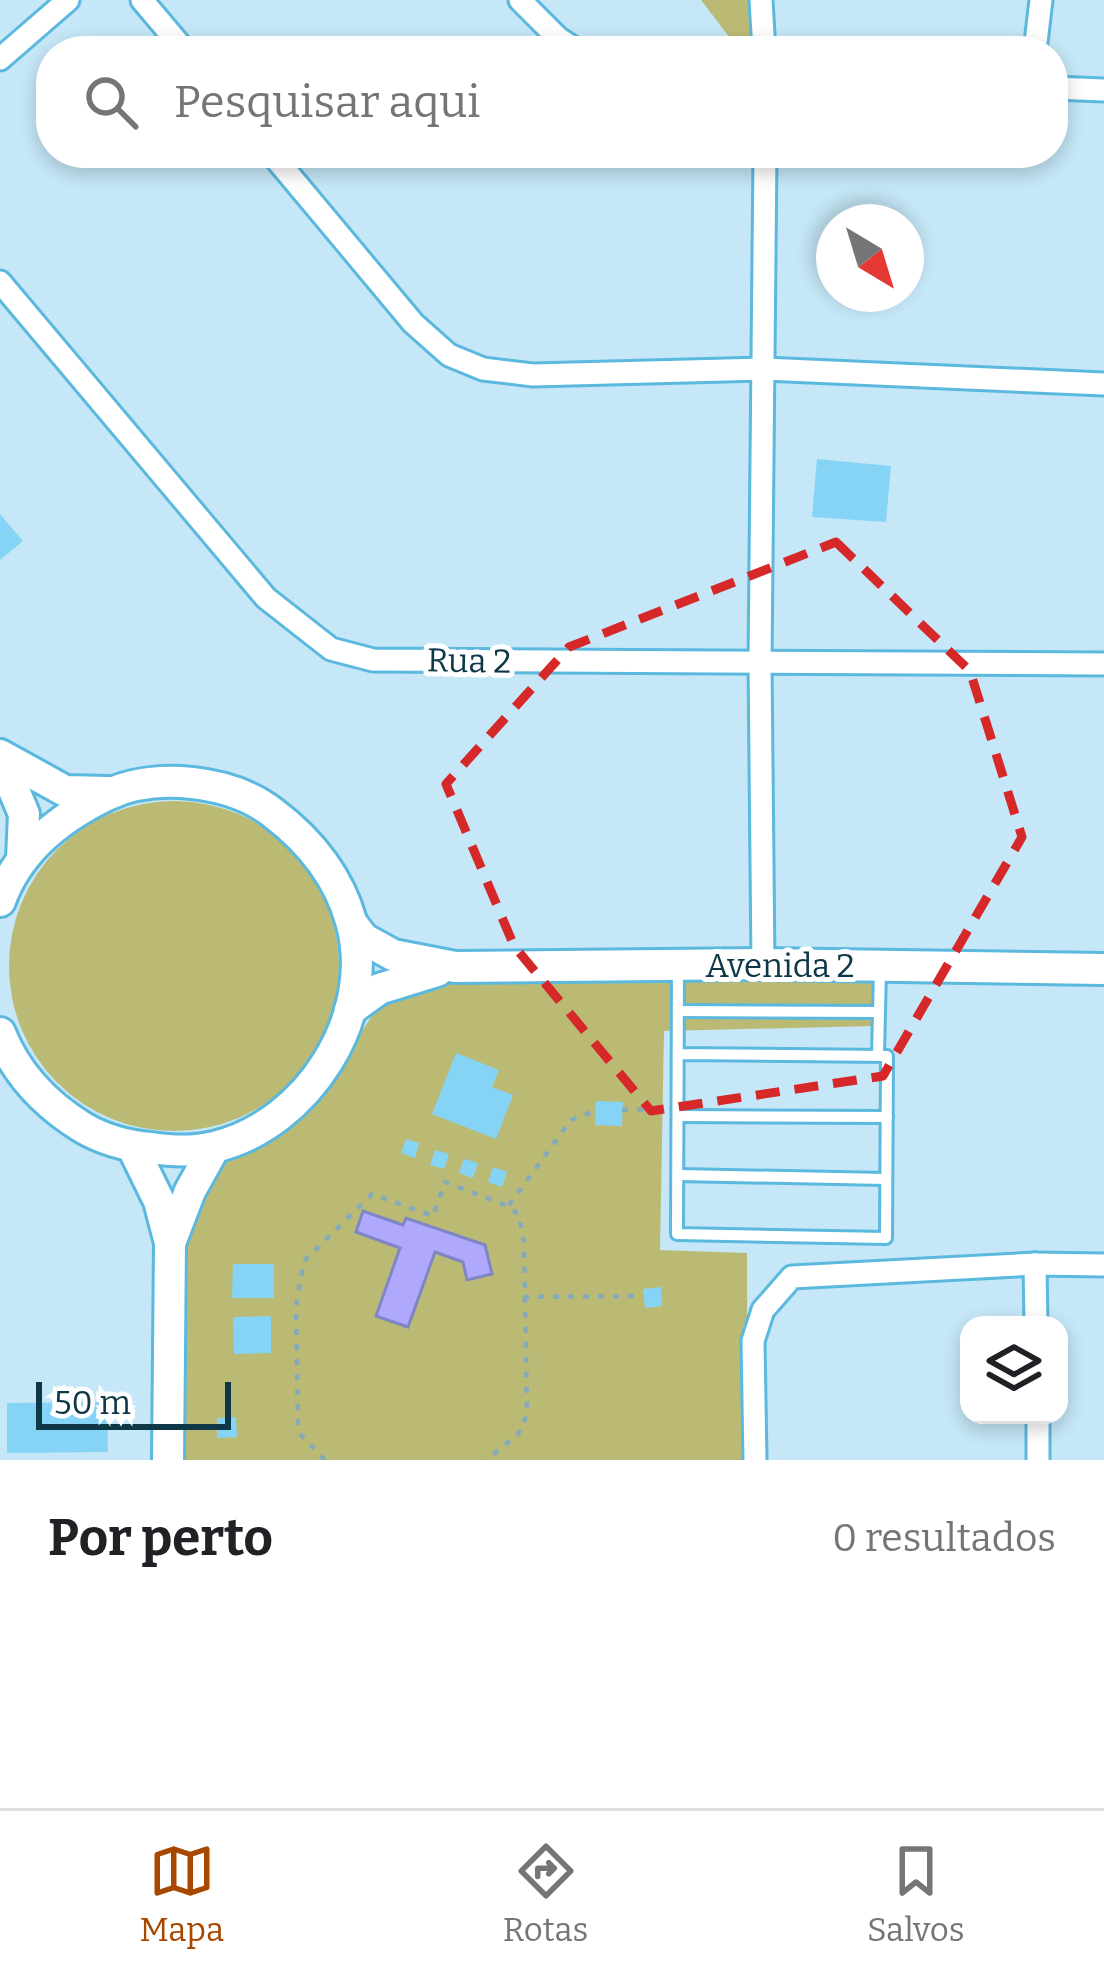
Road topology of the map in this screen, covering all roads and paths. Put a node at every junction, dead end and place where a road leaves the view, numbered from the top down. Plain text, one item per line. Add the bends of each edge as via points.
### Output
1 (68, 0) edge
2 (142, 0) edge
3 (520, 0) edge
4 (761, 0) edge
5 (1041, 0) edge
6 (172, 36) edge
7 (556, 36) edge
8 (763, 36) edge
9 (1037, 36) edge
10 (0, 59) edge
11 (1068, 89) edge
12 (1104, 90) edge
13 (284, 168) edge
14 (766, 168) edge
15 (0, 282) edge
16 (764, 370) junction
17 (1104, 384) edge
18 (760, 663) junction
19 (1104, 664) edge
20 (0, 756) edge
21 (113, 792) junction
22 (22, 859) junction
23 (0, 901) edge
24 (353, 925) junction
25 (763, 964) junction
26 (678, 966) junction
27 (880, 966) junction
28 (455, 967) junction
29 (1104, 969) edge
30 (350, 1010) junction
31 (678, 1011) junction
32 (879, 1012) junction
33 (0, 1033) edge
34 (678, 1054) junction
35 (878, 1055) junction
36 (622, 1110) dead end
37 (596, 1111) dead end
38 (678, 1112) junction
39 (887, 1117) junction
40 (132, 1146) junction
41 (214, 1148) junction
42 (678, 1175) junction
43 (886, 1179) junction
44 (508, 1205) junction
45 (170, 1243) junction
46 (1035, 1264) junction
47 (1104, 1264) edge
48 (523, 1297) junction
49 (638, 1297) dead end
50 (1036, 1316) edge
51 (1038, 1424) edge
52 (168, 1460) edge
53 (325, 1460) edge
54 (487, 1460) edge
55 (754, 1460) edge
56 (1039, 1460) edge

1 - 10 street
2 - 6 street
3 - 7 street
4 - 8 street
5 - 9 street
11 - 12 street
13 - 16 street via 449,355 533,375
14 - 16 street
15 - 18 street, Rua 2 via 266,598 332,649 374,660
16 - 17 street
16 - 18 street
18 - 19 street, Rua 2
18 - 25 street
20 - 21 street via 65,791
20 - 22 street via 24,814
21 - 22 street via 62,818
21 - 24 street via 165,782 218,787 267,808 308,841 338,884
22 - 23 street
24 - 28 street via 393,956
24 - 30 street
25 - 26 street, Avenida 2
25 - 27 street, Avenida 2
26 - 28 street, Avenida 2
26 - 31 lane
27 - 29 street, Avenida 2
27 - 32 lane
28 - 30 street via 397,981
30 - 41 street via 314,1082 284,1112
31 - 32 lane
31 - 34 lane
32 - 35 lane
33 - 40 street via 30,1085 59,1113
34 - 35 lane
34 - 38 lane
35 - 39 lane via 887,1056
36 - 38 path
37 - 44 path via 571,1120
38 - 39 lane
38 - 42 lane
39 - 43 lane
40 - 41 street
40 - 45 street
41 - 45 street
42 - 43 lane
42 - 43 lane via 677,1234 886,1238
44 - 48 path via 519,1215 524,1243
44 - 53 path via 445,1182 433,1216 372,1194 304,1262 295,1322 298,1426
45 - 52 street
46 - 47 street
46 - 50 street
46 - 55 street via 792,1277 763,1310 754,1341
48 - 49 path
48 - 54 path via 527,1415
51 - 56 street

